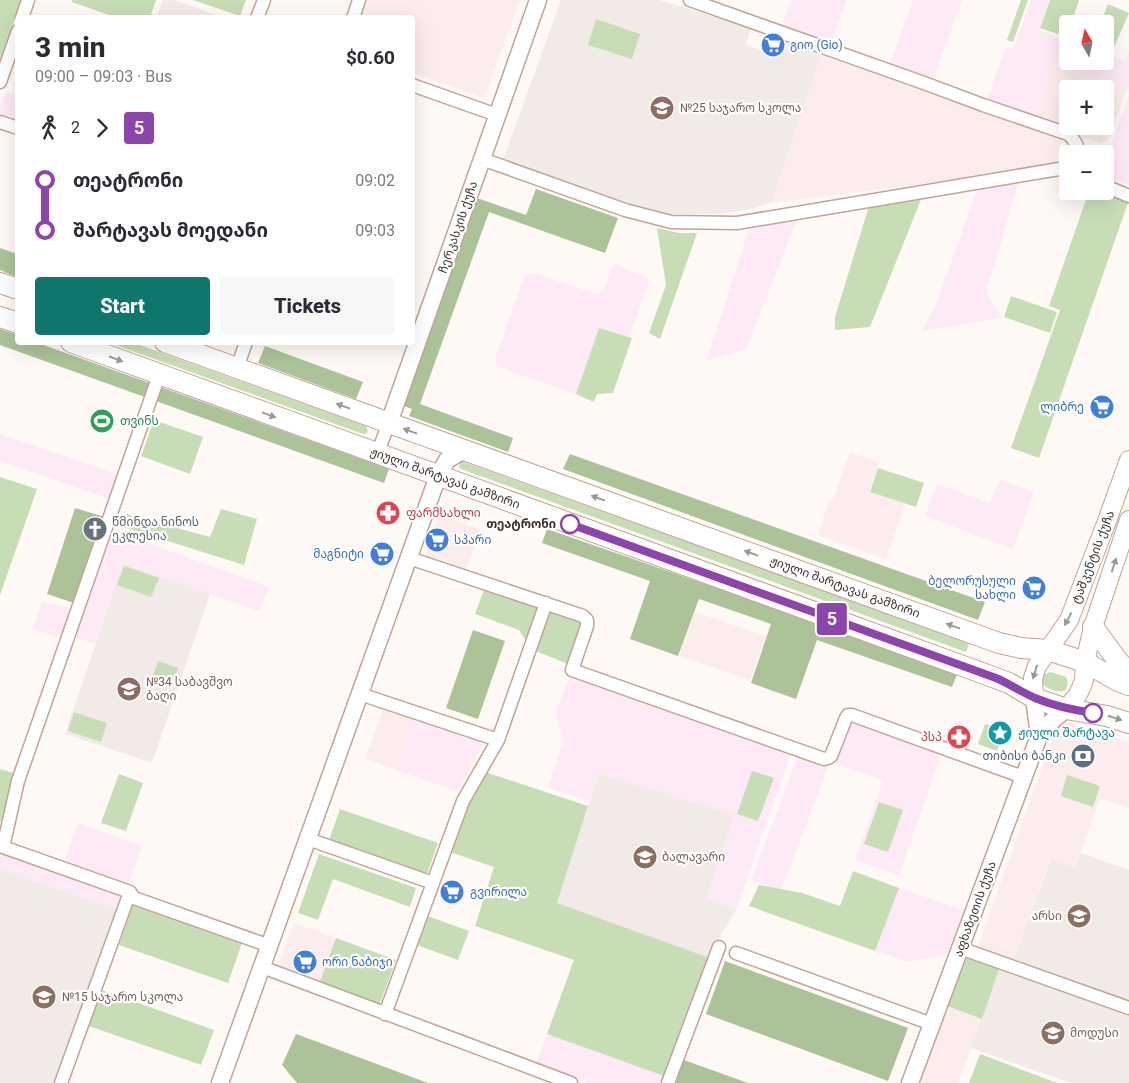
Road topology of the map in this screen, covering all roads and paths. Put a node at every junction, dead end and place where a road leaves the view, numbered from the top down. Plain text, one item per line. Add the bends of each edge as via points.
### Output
1 (28, 0) edge
2 (264, 0) edge
3 (360, 0) edge
4 (538, 0) edge
5 (690, 0) edge
6 (23, 15) edge
7 (258, 15) edge
8 (354, 15) edge
9 (15, 40) edge
10 (0, 82) edge
11 (415, 86) edge
12 (497, 115) junction
13 (0, 122) edge
14 (15, 127) edge
15 (1076, 145) edge
16 (482, 159) junction
17 (1059, 169) edge
18 (1114, 190) edge
19 (1129, 196) edge
20 (0, 283) edge
21 (15, 288) edge
22 (0, 317) edge
23 (15, 322) edge
24 (79, 345) edge
25 (173, 345) edge
26 (245, 345) edge
27 (237, 368) junction
28 (159, 375) junction
29 (388, 423) junction
30 (431, 438) junction
31 (464, 450) junction
32 (378, 454) junction
33 (1129, 460) edge
34 (438, 476) junction
35 (1129, 520) edge
36 (409, 558) junction
37 (546, 603) junction
38 (1093, 627) junction
39 (1048, 650) junction
40 (1085, 662) junction
41 (1129, 674) edge
42 (1129, 685) edge
43 (360, 694) junction
44 (1034, 698) junction
45 (1066, 709) junction
46 (1129, 723) edge
47 (1039, 736) junction
48 (498, 740) junction
49 (1023, 777) junction
50 (308, 839) junction
51 (2, 846) edge
52 (433, 884) junction
53 (130, 892) junction
54 (270, 946) junction
55 (719, 947) dead end
56 (960, 948) junction
57 (736, 954) dead end
58 (262, 967) junction
59 (1129, 1008) edge
60 (385, 1014) junction
61 (932, 1024) junction
62 (61, 1083) edge
63 (220, 1083) edge
64 (571, 1083) edge
65 (668, 1083) edge
66 (910, 1083) edge

1 - 6 street
2 - 7 street
3 - 8 street
4 - 12 street, ჩერკასკის ქუჩა
5 - 15 street via 1068,134
9 - 10 street
11 - 12 street
12 - 16 street, ჩერკასკის ქუჩა
13 - 14 street
16 - 17 street via 625,210 671,222 737,223
16 - 29 street, ჩერკასკის ქუჩა
18 - 19 street
20 - 21 main road
22 - 23 main road
24 -> 28 main road, ჟიული შარტავას გამზირი
25 - 27 main road, ჟიული შარტავას გამზირი
26 - 27 street
29 -> 27 main road, ჟიული შარტავას გამზირი
28 -> 32 main road, ჟიული შარტავას გამზირი
28 - 51 street via 18,781
30 -> 29 main road, ჟიული შარტავას გამზირი
29 - 32 street, ჩერკასკის ქუჩა
30 - 31 main road, ჟიული შარტავას გამზირი
30 - 34 street via 440,457
31 - 34 street via 447,460
39 -> 31 main road, ჟიული შარტავას გამზირი via 999,643
32 - 34 main road, ჟიული შარტავას გამზირი
33 -> 39 main road, ტაშკენტის ქუჩა via 1069,620
34 - 36 street
34 - 44 main road, ჟიული შარტავას გამზირი via 1009,683
38 -> 35 main road, ტაშკენტის ქუჩა
36 - 37 street
36 - 43 street
37 - 48 street
37 - 49 street via 587,620 588,626 572,670 824,759 831,756 846,718 852,715
38 - 40 main road, ტაშკენტის ქუჩა
38 - 41 main road
39 - 40 main road, ჟიული შარტავას გამზირი
39 -> 44 main road via 1036,666
40 - 42 main road, ჟიული შარტავას გამზირი
40 - 45 main road via 1084,680 1078,696
43 - 48 street
43 - 50 street
44 - 45 main road, ჟიული შარტავას გამზირი
44 - 47 street, აფხაზეთის ქუჩა
45 -> 46 main road, ჟიული შარტავას გამზირი
45 - 47 street, აფხაზეთის ქუჩა
47 - 49 street, აფხაზეთის ქუჩა
48 - 52 street via 463,801
49 - 56 street, აფხაზეთის ქუჩა
50 - 52 street
50 - 54 street
51 - 53 street
52 - 60 street
53 - 54 street via 134,898
53 - 62 street
54 - 58 street
55 - 65 street
56 - 59 street
56 - 61 street, აფხაზეთის ქუჩა
57 - 61 street
58 - 60 street
58 - 63 street
60 - 64 street
61 - 66 street, აფხაზეთის ქუჩა

